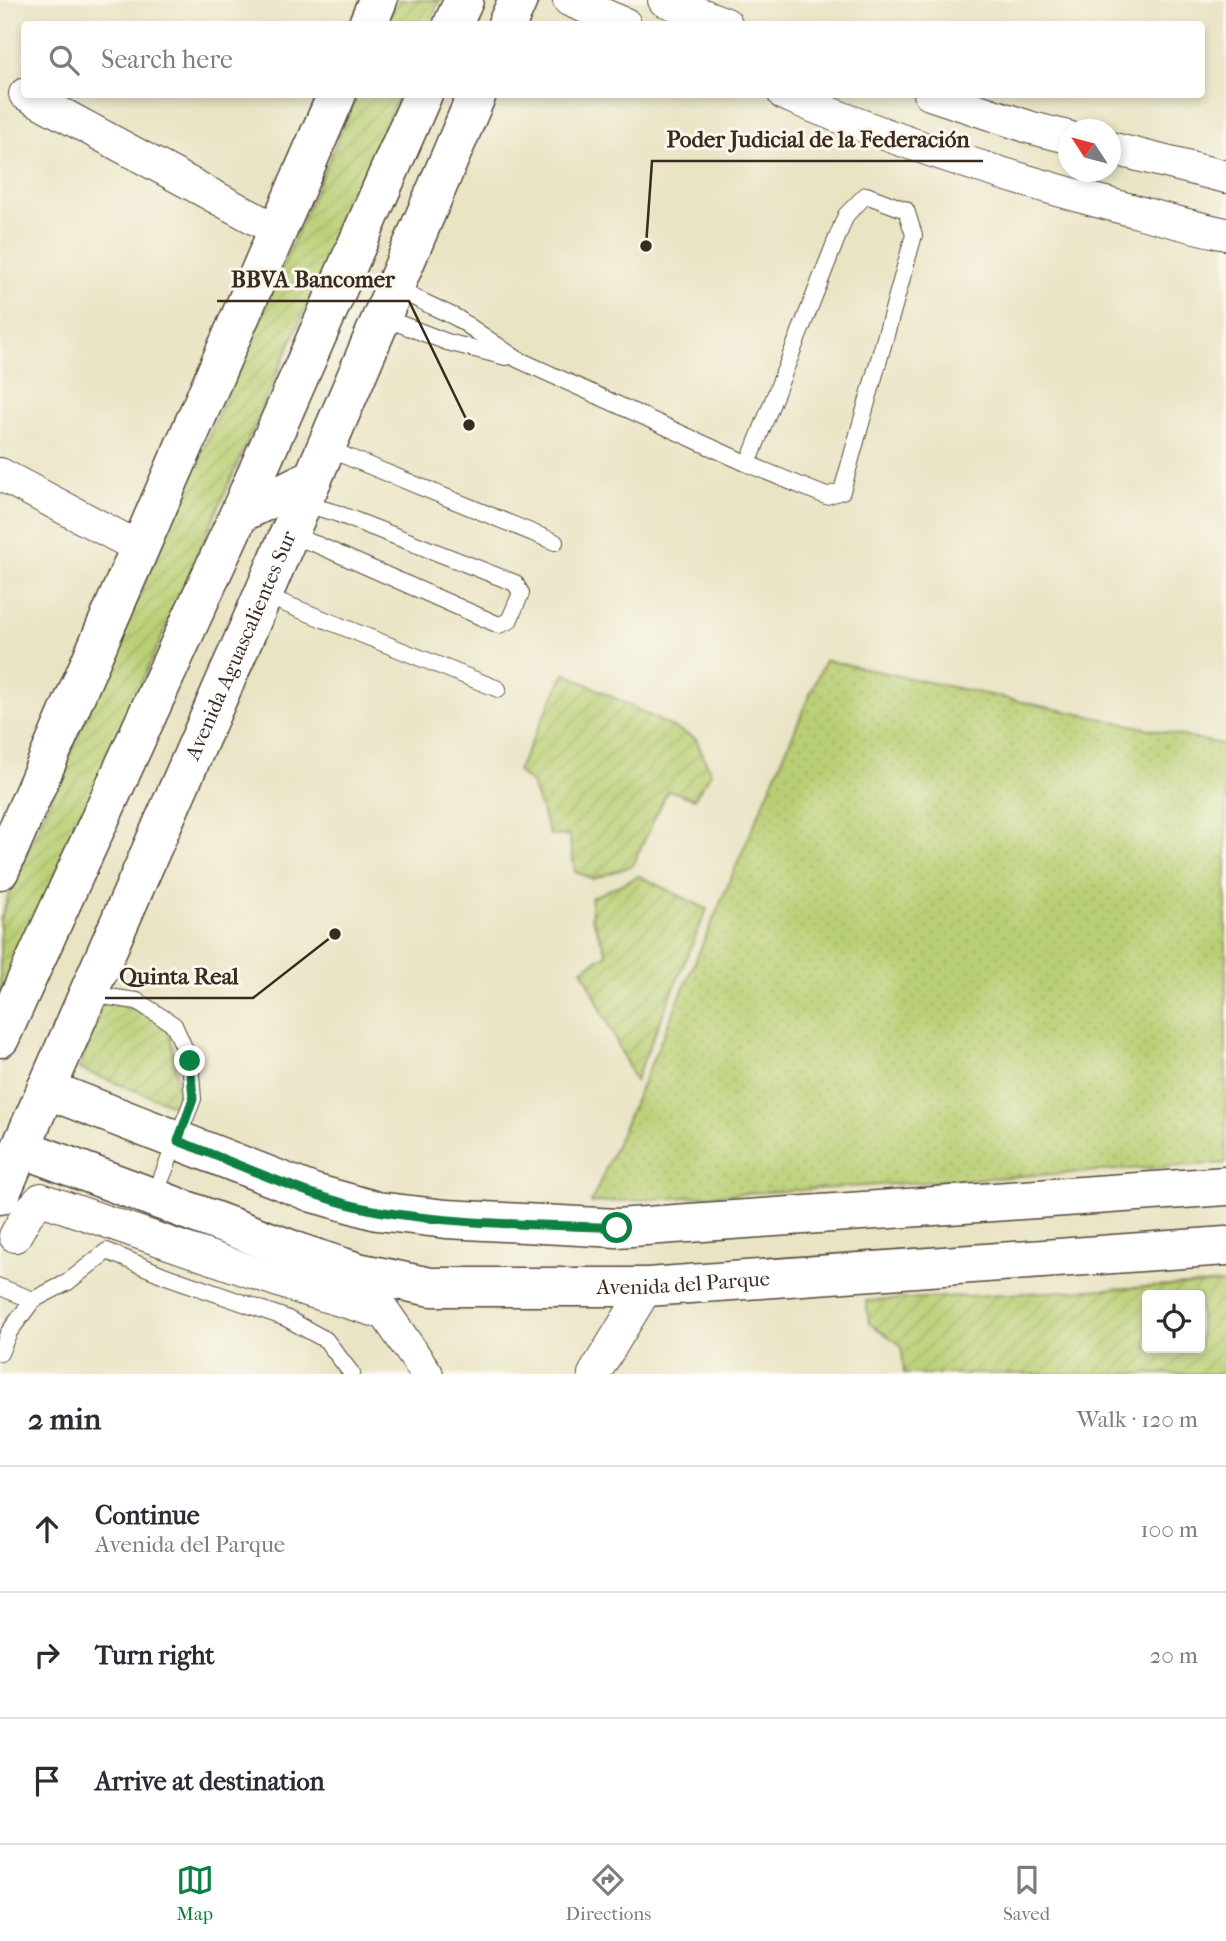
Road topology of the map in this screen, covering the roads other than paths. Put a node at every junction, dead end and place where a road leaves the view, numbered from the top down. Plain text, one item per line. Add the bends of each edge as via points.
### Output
1 (378, 0) edge
2 (464, 0) edge
3 (518, 0) edge
4 (569, 0) edge
5 (664, 0) edge
6 (369, 21) edge
7 (454, 21) edge
8 (508, 21) edge
9 (618, 21) edge
10 (718, 21) edge
11 (0, 81) edge
12 (21, 92) edge
13 (32, 98) edge
14 (335, 98) edge
15 (421, 98) edge
16 (475, 98) edge
17 (793, 98) edge
18 (942, 98) edge
19 (1058, 134) edge
20 (1121, 151) edge
21 (1226, 177) edge
22 (278, 231) junction
23 (1226, 234) edge
24 (388, 302) junction
25 (517, 359) junction
26 (748, 464) junction
27 (0, 474) edge
28 (307, 491) junction
29 (239, 514) junction
30 (555, 542) dead end
31 (140, 548) junction
32 (263, 595) junction
33 (498, 689) dead end
34 (8, 828) edge
35 (0, 870) edge
36 (88, 994) junction
37 (3, 1027) edge
38 (46, 1089) junction
39 (178, 1141) junction
40 (21, 1148) junction
41 (1226, 1186) edge
42 (0, 1195) edge
43 (153, 1199) junction
44 (15, 1236) dead end
45 (1226, 1246) edge
46 (358, 1272) junction
47 (0, 1287) edge
48 (296, 1287) junction
49 (647, 1287) junction
50 (33, 1300) junction
51 (383, 1313) junction
52 (0, 1353) edge
53 (352, 1374) edge
54 (427, 1374) edge
55 (594, 1374) edge

1 - 6 street
2 - 7 street
3 - 8 street
4 - 9 street
5 - 10 street
11 - 12 street
13 - 22 street
14 - 22 street
15 - 29 street
16 - 24 street, Avenida Aguascalientes Sur
17 - 23 street via 1017,179
18 - 19 street
20 - 21 street
22 - 31 street
24 - 25 lane via 447,342
24 - 25 lane via 457,318
24 - 28 street, Avenida Aguascalientes Sur
25 - 26 lane
26 - 26 lane via 826,496 842,491 914,235 905,210 866,195 846,215
27 - 31 street
28 - 28 lane via 318,545 499,625 509,621 521,593 515,583
28 - 29 street
28 - 30 lane
28 - 32 street, Avenida Aguascalientes Sur
29 - 37 street
31 - 34 street
32 - 33 lane
32 - 36 street, Avenida Aguascalientes Sur
34 - 35 street
36 - 38 street, Avenida Aguascalientes Sur
36 - 39 lane via 137,1001 174,1025 190,1061 193,1099
38 - 39 street
38 - 40 street, Avenida Aguascalientes Sur
39 - 41 street via 313,1193 377,1211 617,1228
39 - 43 lane
40 - 42 street, Avenida Aguascalientes Sur
40 - 43 street, Avenida del Parque
43 - 48 street, Avenida del Parque
44 - 48 street via 41,1199
45 - 49 street, Avenida del Parque
46 - 48 street, Avenida del Parque
46 - 49 street, Avenida del Parque via 430,1287
46 - 51 street
47 - 50 lane
48 - 50 lane via 166,1276 107,1251 68,1282
48 - 51 street
48 - 53 lane
49 - 55 street
50 - 52 lane
51 - 54 street

